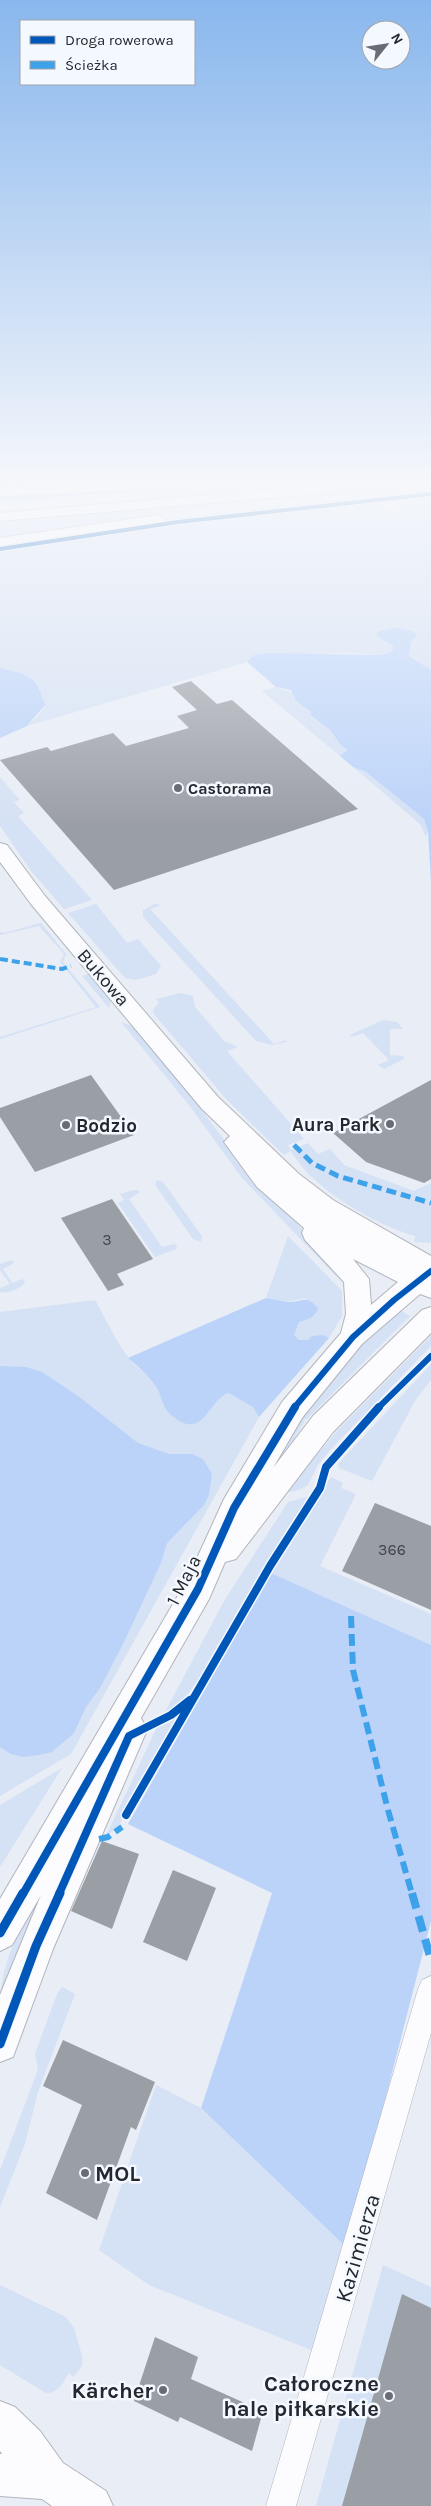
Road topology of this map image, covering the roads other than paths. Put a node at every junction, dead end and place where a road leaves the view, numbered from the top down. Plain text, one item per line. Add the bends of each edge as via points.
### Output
1 (0, 848) edge
2 (210, 1103) junction
3 (280, 1197) junction
4 (396, 1248) junction
5 (431, 1248) edge
6 (428, 1277) edge
7 (431, 1317) edge
8 (353, 1337) junction
9 (198, 1589) junction
10 (163, 1648) junction
11 (0, 1933) edge
12 (431, 1989) edge
13 (0, 2044) edge
14 (0, 2422) edge
15 (0, 2475) edge
16 (48, 2478) junction
17 (91, 2506) edge
18 (281, 2506) edge

1 - 2 main road, Bukowa via 38,900
2 - 3 main road, Bukowa via 243,1154
2 - 4 main road, Bukowa via 291,1180 324,1206
3 - 6 main road, Bukowa via 319,1227 381,1262
3 - 8 main road via 356,1279 359,1314
4 - 5 main road
4 - 6 main road, Bukowa
6 - 8 main road, 1 Maja
7 - 9 main road, 1 Maja via 323,1424
8 - 9 main road, 1 Maja via 292,1410 277,1433 234,1508
9 - 10 main road, 1 Maja
10 - 11 main road, 1 Maja
10 - 13 main road, 1 Maja via 129,1736 36,1946
12 - 18 street, Kazimierza
14 - 16 main road via 25,2446
15 - 16 main road
16 - 17 main road

